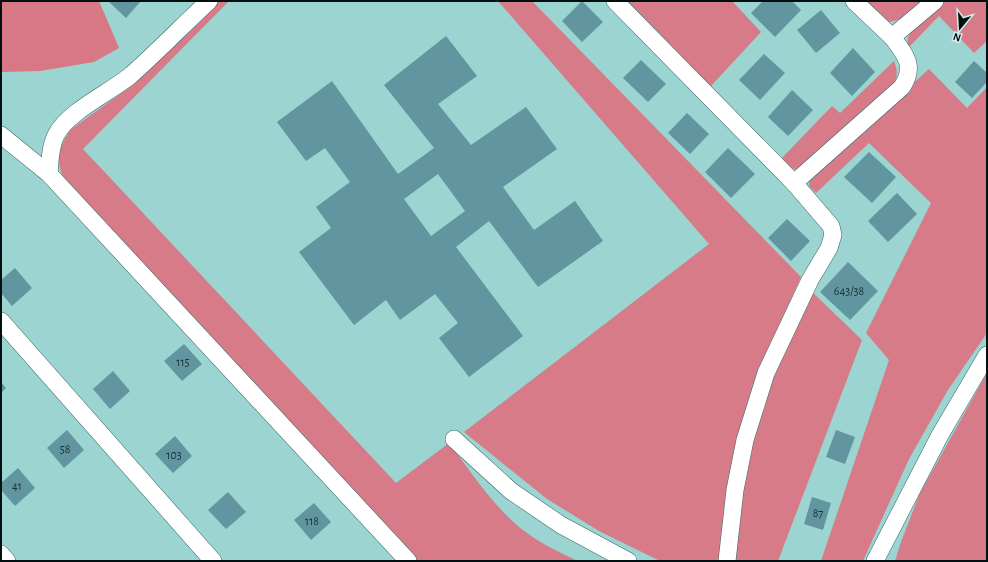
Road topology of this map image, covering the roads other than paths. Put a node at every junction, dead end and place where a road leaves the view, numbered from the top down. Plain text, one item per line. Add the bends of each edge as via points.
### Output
1 (209, 1) edge
2 (615, 1) edge
3 (854, 1) edge
4 (935, 1) edge
5 (892, 37) junction
6 (1, 135) edge
7 (49, 174) junction
8 (794, 183) junction
9 (1, 321) edge
10 (987, 355) edge
11 (454, 439) dead end
12 (1, 554) edge
13 (7, 561) edge
14 (213, 561) edge
15 (408, 561) edge
16 (628, 561) edge
17 (727, 561) edge
18 (875, 561) edge

1 - 7 street via 131,75 64,124 56,135 50,152
2 - 8 street
3 - 5 street
4 - 5 street
5 - 8 street via 909,64 902,87
6 - 7 street
7 - 15 street
8 - 17 street via 830,226 833,236 766,373 745,440 735,490
9 - 14 street
10 - 18 street via 940,435
11 - 16 street via 511,490 561,525
12 - 13 street

